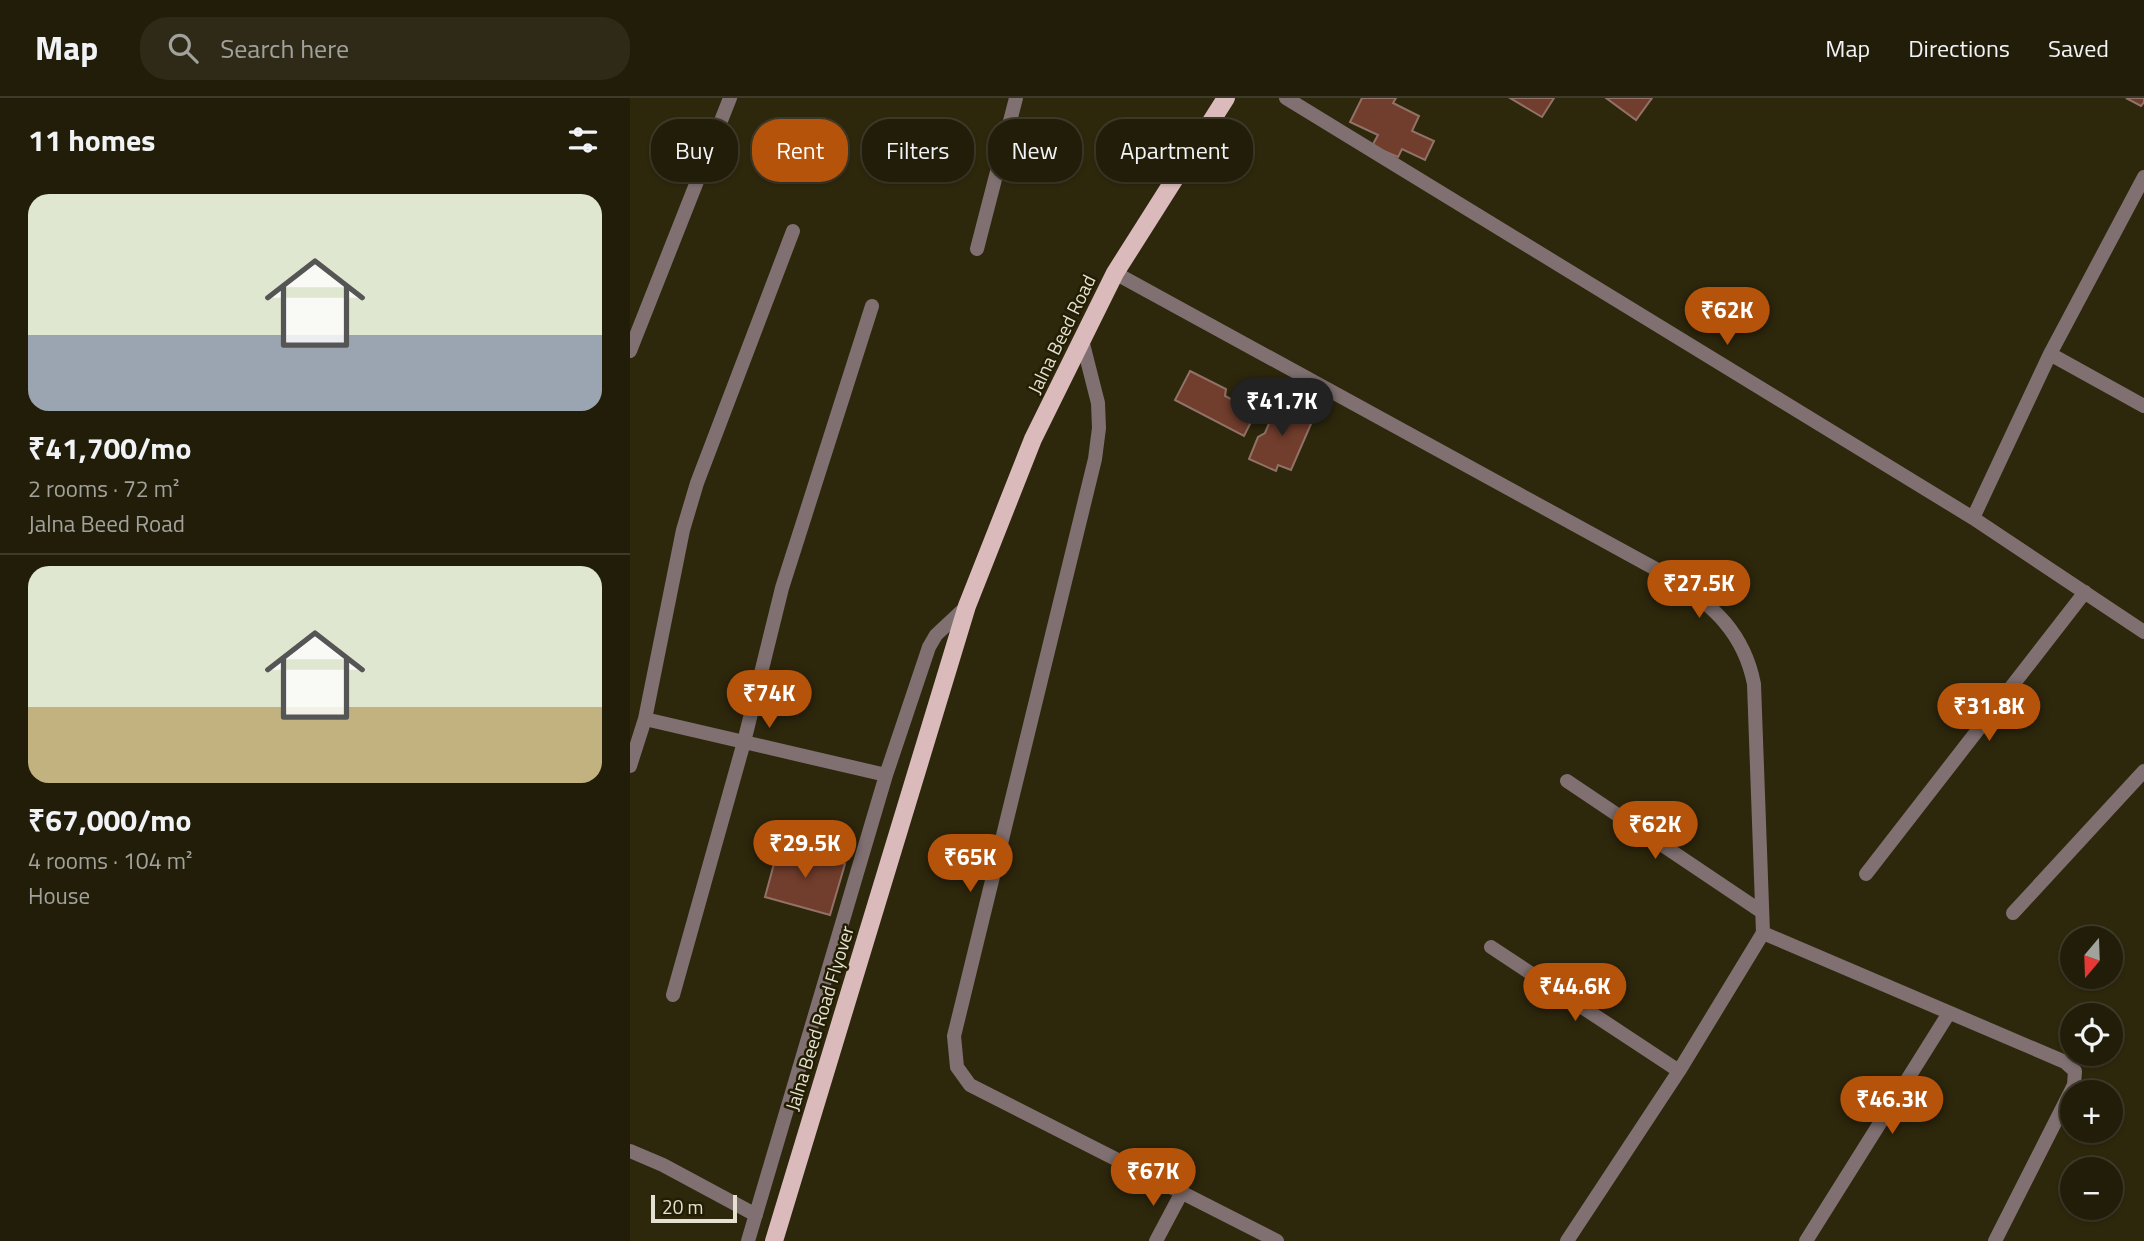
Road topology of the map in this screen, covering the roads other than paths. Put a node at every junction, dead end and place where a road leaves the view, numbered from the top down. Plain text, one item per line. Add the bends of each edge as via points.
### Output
1 (730, 98) edge
2 (1016, 98) edge
3 (1226, 98) edge
4 (1286, 98) edge
5 (2144, 177) edge
6 (793, 231) dead end
7 (977, 249) dead end
8 (1115, 273) junction
9 (872, 306) dead end
10 (1082, 341) junction
11 (630, 351) edge
12 (2050, 354) junction
13 (2144, 406) edge
14 (1973, 518) junction
15 (2085, 592) junction
16 (967, 606) junction
17 (2144, 632) edge
18 (645, 719) junction
19 (744, 742) junction
20 (630, 766) edge
21 (2144, 771) edge
22 (886, 775) junction
23 (1567, 781) dead end
24 (1866, 874) dead end
25 (1762, 912) junction
26 (2013, 913) dead end
27 (1763, 933) junction
28 (1491, 947) dead end
29 (673, 995) dead end
30 (1949, 1013) junction
31 (1679, 1071) junction
32 (630, 1151) edge
33 (1182, 1192) junction
34 (756, 1215) junction
35 (748, 1241) edge
36 (774, 1241) edge
37 (1156, 1241) edge
38 (1277, 1241) edge
39 (1567, 1241) edge
40 (1806, 1241) edge
41 (1995, 1241) edge

1 - 11 street
2 - 7 street
3 - 8 main road, Jalna Beed Road
4 - 14 street
5 - 12 street
6 - 18 street via 682,530
8 - 10 main road, Jalna Beed Road
8 - 25 street via 1674,579 1722,618 1744,649 1754,684
9 - 19 street via 782,588
10 - 16 main road, Jalna Beed Road via 1033,439
10 - 33 street via 1098,403 1095,459 954,1036 957,1068 970,1085
12 - 13 street
12 - 14 street
14 - 15 street
15 - 17 street
15 - 24 street
16 - 22 street via 936,635 929,648
16 - 36 main road, Jalna Beed Road Flyover
18 - 19 street
18 - 20 street
19 - 22 street
19 - 29 street
21 - 26 street
22 - 34 street
23 - 25 street
25 - 27 street
27 - 30 street
27 - 31 street
28 - 31 street
30 - 40 street
30 - 41 street via 2065,1062 2075,1071 2074,1085
31 - 39 street
32 - 34 street
33 - 37 street
33 - 38 street
34 - 35 street

